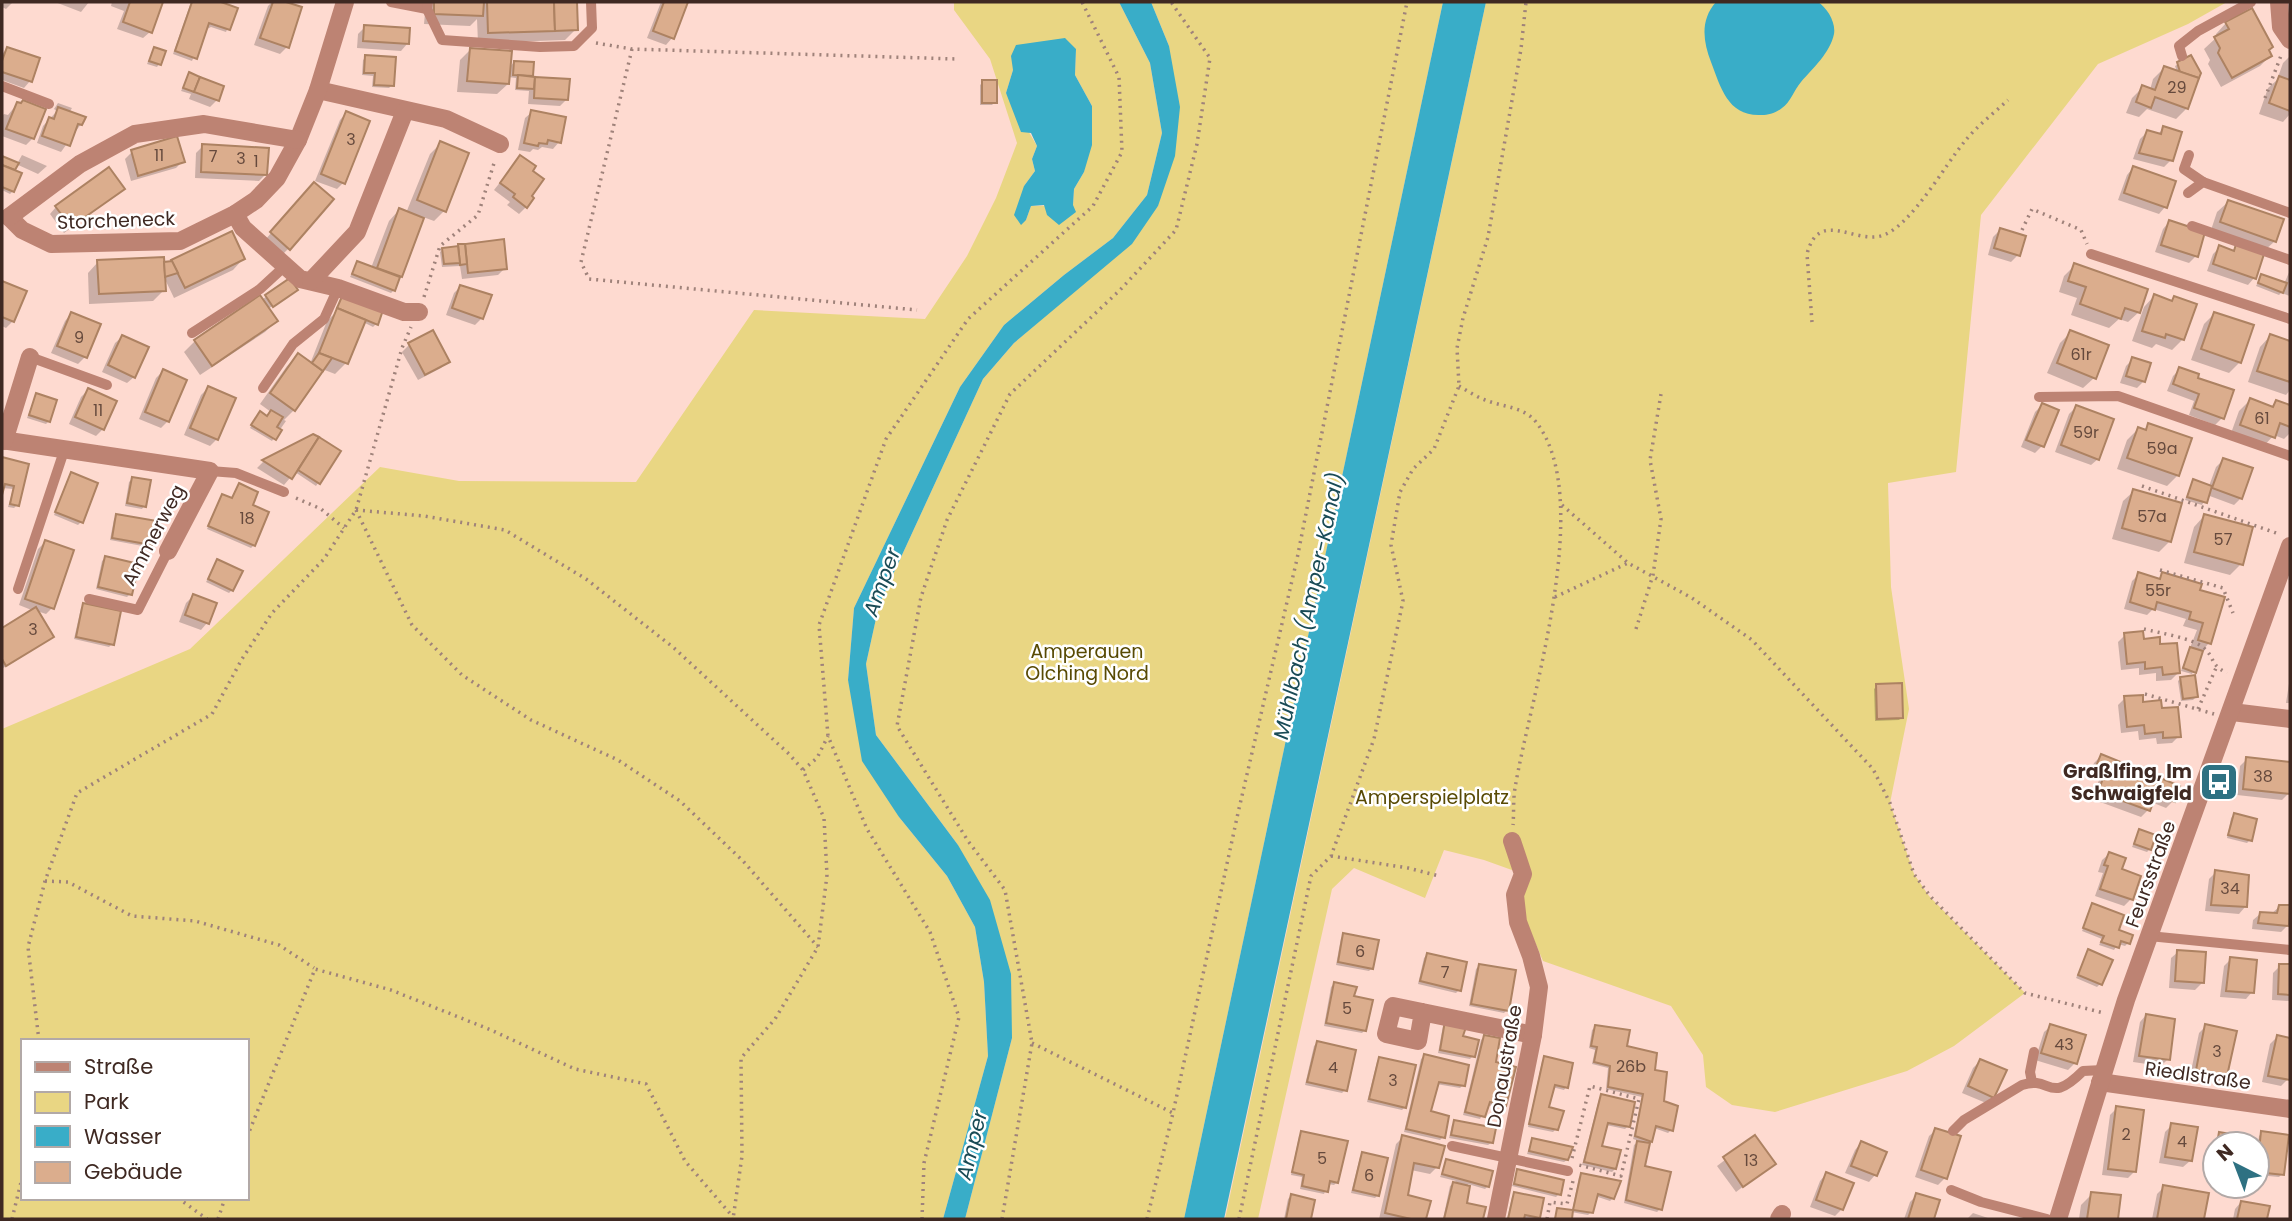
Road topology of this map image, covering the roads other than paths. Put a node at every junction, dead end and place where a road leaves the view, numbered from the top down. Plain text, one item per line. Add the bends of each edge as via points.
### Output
1 (345, 2) edge
2 (391, 2) edge
3 (591, 2) edge
4 (2251, 2) edge
5 (2279, 2) edge
6 (428, 5) edge
7 (2289, 39) edge
8 (2182, 56) dead end
9 (2, 86) edge
10 (318, 90) junction
11 (49, 104) dead end
12 (405, 111) junction
13 (298, 140) junction
14 (500, 144) road end
15 (2189, 155) dead end
16 (2203, 182) junction
17 (2188, 193) dead end
18 (2290, 212) edge
19 (235, 214) junction
20 (6, 216) edge
21 (2192, 226) dead end
22 (2091, 254) road end
23 (2290, 260) edge
24 (285, 266) junction
25 (311, 281) junction
26 (338, 288) junction
27 (412, 312) road end
28 (2290, 319) edge
29 (192, 333) dead end
30 (30, 357) joint
31 (107, 385) dead end
32 (263, 388) dead end
33 (2039, 397) dead end
34 (3, 440) edge
35 (64, 451) junction
36 (2290, 456) edge
37 (210, 471) junction
38 (284, 492) road end
39 (2290, 546) edge
40 (168, 551) joint
41 (18, 589) dead end
42 (89, 599) dead end
43 (2230, 716) junction
44 (2290, 719) edge
45 (1512, 841) road end
46 (2149, 936) junction
47 (2290, 950) edge
48 (1423, 1012) dead end
49 (1533, 1035) junction
50 (2034, 1052) dead end
51 (2101, 1076) junction
52 (2032, 1082) junction
53 (2290, 1109) edge
54 (1953, 1131) dead end
55 (1452, 1146) dead end
56 (1508, 1158) junction
57 (1569, 1167) road end
58 (1951, 1190) dead end
59 (1496, 1219) edge
60 (2047, 1219) edge
61 (2058, 1219) edge

1 - 10 street, Storcheneck
2 - 6 lane
3 - 6 lane via 592,29 574,46 540,47 442,40
4 - 8 lane via 2197,31 2179,46
5 - 7 street via 2281,27
9 - 11 lane
10 - 12 street
10 - 13 street, Storcheneck
12 - 14 street via 446,119
12 - 25 street via 357,232
13 - 19 street, Storcheneck via 277,178
13 - 20 street via 204,124 135,134 80,164
15 - 16 lane via 2184,169
16 - 17 lane
16 - 18 lane
19 - 20 street, Storcheneck via 180,241 81,245 51,244
19 - 24 street via 243,228
21 - 23 lane
22 - 28 lane
24 - 25 street via 300,279
24 - 29 lane via 260,289
25 - 26 street
26 - 27 street
26 - 32 lane via 324,319 293,344
30 - 31 lane, Ammerweg
30 - 34 street, Ammerweg
33 - 36 lane via 2118,396
34 - 35 street, Ammerweg
35 - 37 street, Ammerweg
35 - 41 lane
37 - 38 lane, Ammerweg via 236,473
37 - 40 street, Ammerweg
39 - 43 street, Feursstraße
40 - 42 lane, Ammerweg via 138,610
43 - 44 street
43 - 46 street, Feursstraße
45 - 49 street, Donaustraße via 1523,874 1516,895 1518,922 1539,987
46 - 47 lane
46 - 51 street, Feursstraße
48 - 49 street
49 - 56 street, Donaustraße
50 - 52 lane
51 - 52 lane via 2083,1071 2068,1086 2053,1089
51 - 53 street, Riedlstraße
51 - 61 street, Feursstraße
52 - 54 lane via 1964,1120
55 - 56 lane
56 - 57 lane
56 - 59 street, Donaustraße
58 - 60 lane

